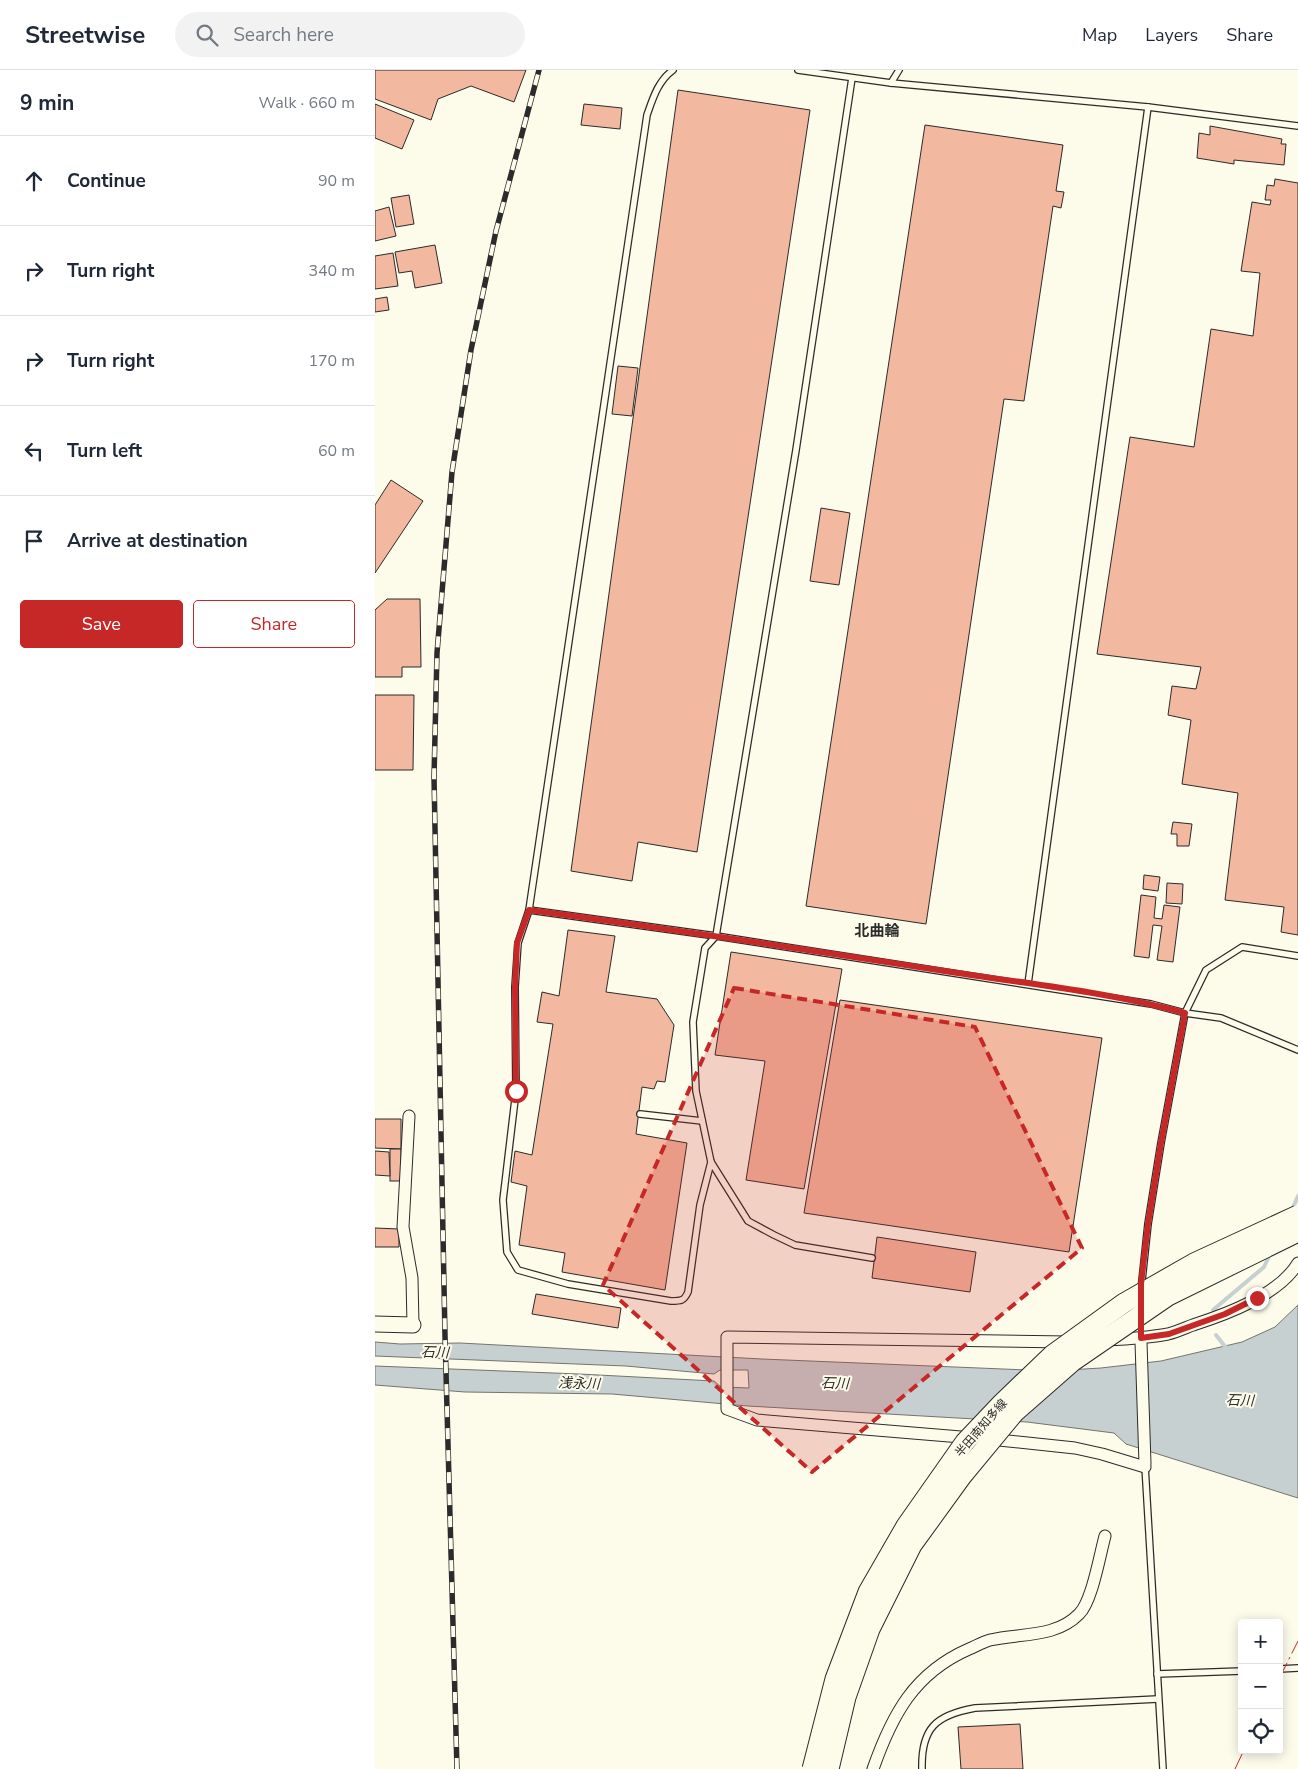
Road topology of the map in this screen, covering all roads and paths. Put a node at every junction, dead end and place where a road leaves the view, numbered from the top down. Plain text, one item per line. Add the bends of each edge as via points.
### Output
1 (673, 70) edge
2 (798, 70) edge
3 (899, 70) edge
4 (852, 78) junction
5 (891, 83) junction
6 (1148, 107) junction
7 (1298, 126) edge
8 (529, 910) junction
9 (716, 936) junction
10 (1298, 956) edge
11 (1028, 984) junction
12 (1185, 1013) junction
13 (1298, 1050) edge
14 (640, 1114) dead end
15 (409, 1116) dead end
16 (702, 1121) junction
17 (711, 1162) junction
18 (1298, 1215) edge
19 (1298, 1232) edge
20 (872, 1258) dead end
21 (1298, 1263) edge
22 (1141, 1320) dead end
23 (375, 1324) edge
24 (413, 1325) joint
25 (1141, 1336) junction
26 (1145, 1465) junction
27 (1105, 1536) dead end
28 (1298, 1668) edge
29 (1283, 1669) edge
30 (1238, 1671) edge
31 (1157, 1674) junction
32 (1158, 1699) junction
33 (812, 1769) edge
34 (829, 1769) edge
35 (873, 1769) edge
36 (921, 1769) edge
37 (1163, 1769) edge

1 - 8 lane via 657,88 647,115
2 - 4 lane
3 - 5 lane
4 - 5 lane
4 - 9 lane via 797,450
5 - 6 lane
6 - 7 lane
6 - 11 lane
8 - 9 lane
8 - 17 lane via 517,943 516,1091 503,1200 507,1252 518,1270 568,1284 681,1301 688,1292 700,1205
9 - 11 lane
9 - 16 lane via 705,948 693,1022 696,1091
10 - 12 lane via 1242,947 1206,970
11 - 12 lane via 1151,1004
12 - 13 lane via 1221,1018
12 - 22 lane via 1148,1224 1141,1284
14 - 16 lane
15 - 24 street via 403,1227 412,1278
16 - 17 lane
17 - 20 lane via 748,1221 795,1245
18 - 33 main road, 半田南知多線, bridge via 1194,1263 1124,1304 1052,1355 965,1442 907,1526 868,1592 835,1679
19 - 34 main road, 半田南知多線, bridge via 1167,1296 1071,1362 1015,1412 962,1476 912,1545 870,1629 846,1697
21 - 25 street via 1278,1285 1225,1314 1169,1334
23 - 24 street
25 - 26 street
25 - 26 street via 1059,1343 727,1337 727,1409 757,1420 1075,1448
26 - 31 lane
27 - 35 street via 1081,1613 1066,1626 1031,1636 989,1640 943,1662 924,1677 899,1708
28 - 29 lane
30 - 31 lane
31 - 32 lane
32 - 36 lane via 975,1708 953,1712 939,1720 928,1734 921,1751
32 - 37 lane

